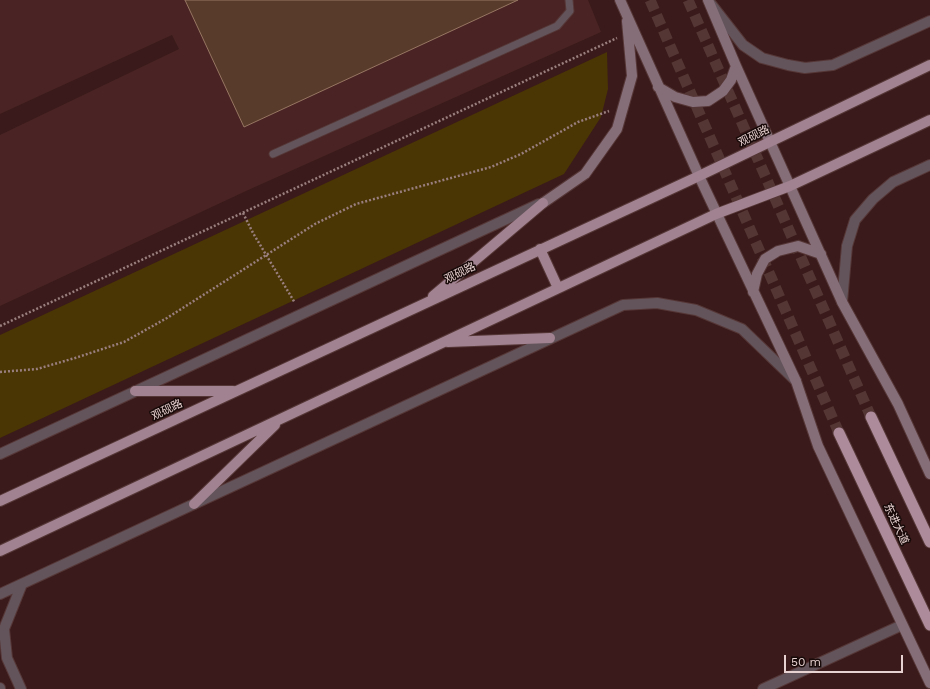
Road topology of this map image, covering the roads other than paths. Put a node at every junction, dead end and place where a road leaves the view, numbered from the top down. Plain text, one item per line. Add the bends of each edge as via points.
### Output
1 (569, 0) edge
2 (620, 0) edge
3 (708, 0) edge
4 (626, 14) junction
5 (930, 21) edge
6 (736, 66) junction
7 (930, 66) edge
8 (658, 86) junction
9 (930, 120) edge
10 (770, 141) junction
11 (273, 154) dead end
12 (930, 165) edge
13 (698, 176) junction
14 (790, 186) junction
15 (543, 203) junction
16 (716, 214) junction
17 (540, 250) junction
18 (821, 254) junction
19 (558, 288) junction
20 (753, 292) junction
21 (842, 302) junction
22 (422, 305) junction
23 (550, 338) junction
24 (444, 342) junction
25 (796, 381) junction
26 (135, 391) junction
27 (237, 391) junction
28 (871, 417) tunnel mouth
29 (281, 419) junction
30 (839, 433) tunnel mouth
31 (0, 454) edge
32 (930, 474) edge
33 (0, 502) edge
34 (194, 504) junction
35 (930, 542) edge
36 (0, 551) edge
37 (22, 584) junction
38 (0, 594) edge
39 (902, 624) junction
40 (930, 625) edge
41 (930, 683) edge
42 (21, 689) edge
43 (763, 689) edge

1 - 11 lane via 570,11 557,26
2 - 4 main road
3 - 5 street via 743,44 762,58 805,68 833,65
3 - 6 main road
4 - 8 main road
4 - 15 main road via 632,76 617,129 585,174
6 - 8 main road via 723,92 708,101 693,102 675,97
6 - 10 main road
7 - 10 main road, 观砚路
8 - 13 main road
9 - 14 main road
10 - 13 main road, 观砚路
10 - 14 main road
12 - 21 street via 894,182 873,199 855,220 847,246
13 - 16 main road
13 - 17 main road, 观砚路
14 - 16 main road
14 - 18 main road
15 - 22 main road
15 - 26 street
16 - 19 main road
16 - 20 main road
17 - 19 main road
17 - 22 main road, 观砚路
18 - 20 main road via 798,246 778,251 765,259 757,274
18 - 21 main road
19 - 24 main road
20 - 25 main road
21 - 32 main road via 898,404
22 - 27 main road, 观砚路
23 - 24 main road
23 - 25 street via 623,305 657,303 696,310 742,329
23 - 34 street
24 - 29 main road
25 - 39 main road via 818,446
26 - 27 main road
26 - 31 street
27 - 33 main road, 观砚路
28 - 35 highway, 东进大道
29 - 34 main road
29 - 36 main road
30 - 40 highway, 东进大道
34 - 37 street
37 - 38 street
37 - 42 street via 4,629 7,658
39 - 41 main road
39 - 43 street

